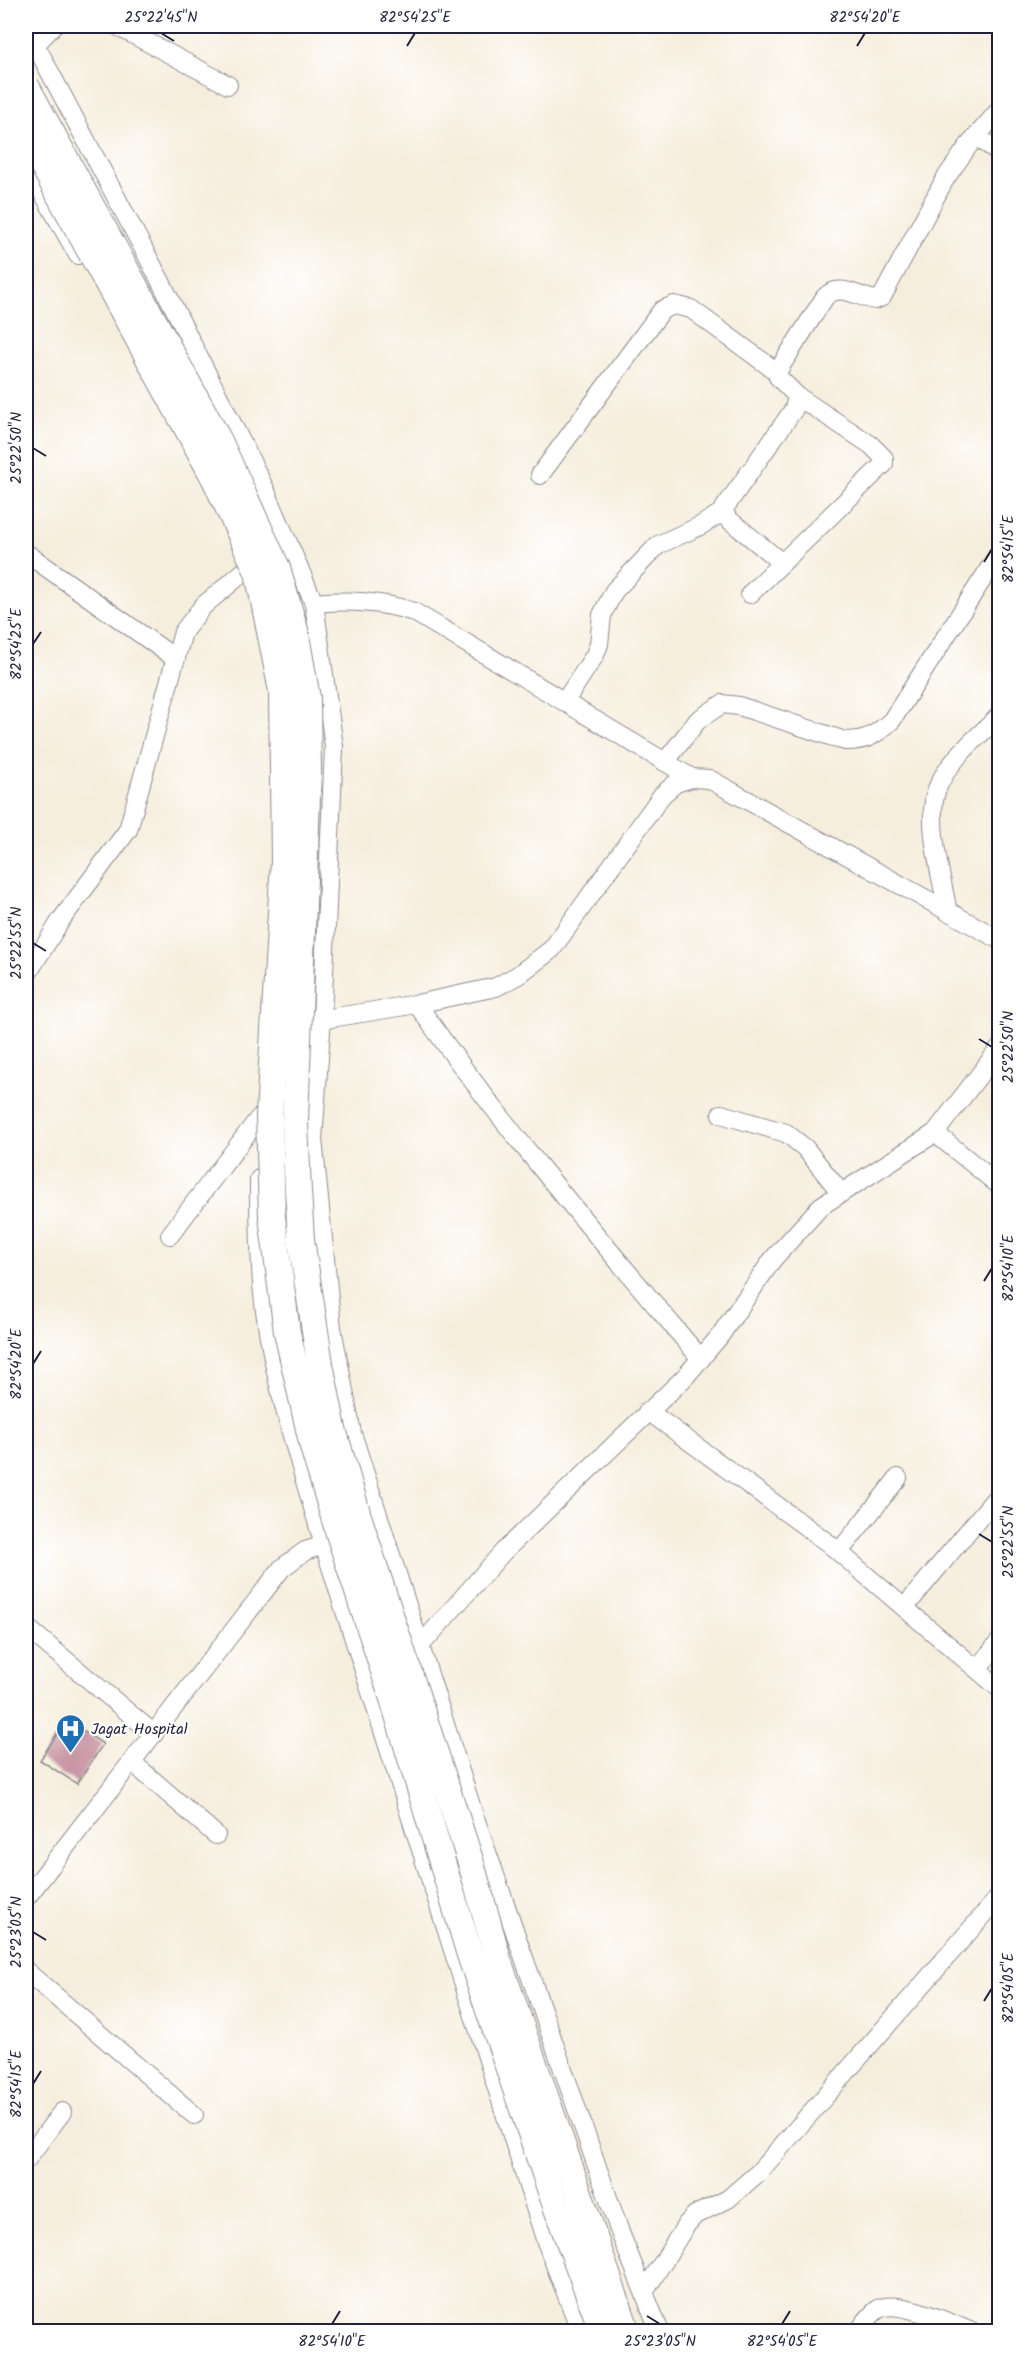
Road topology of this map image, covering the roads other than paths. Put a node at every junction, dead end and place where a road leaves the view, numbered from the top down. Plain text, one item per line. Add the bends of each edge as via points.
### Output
1 (52, 26) edge
2 (117, 26) edge
3 (26, 27) edge
4 (35, 45) junction
5 (228, 85) dead end
6 (26, 86) edge
7 (999, 109) edge
8 (26, 134) edge
9 (976, 136) junction
10 (999, 153) edge
11 (26, 163) edge
12 (777, 372) junction
13 (797, 396) junction
14 (540, 475) dead end
15 (721, 513) junction
16 (999, 552) edge
17 (26, 553) edge
18 (782, 563) junction
19 (247, 569) junction
20 (750, 594) dead end
21 (314, 603) junction
22 (176, 659) junction
23 (565, 701) junction
24 (999, 715) edge
25 (666, 762) junction
26 (692, 778) junction
27 (948, 912) junction
28 (999, 940) edge
29 (26, 976) edge
30 (417, 1004) junction
31 (322, 1018) junction
32 (263, 1035) junction
33 (999, 1048) edge
34 (722, 1114) dead end
35 (259, 1118) junction
36 (935, 1133) junction
37 (999, 1186) edge
38 (841, 1193) junction
39 (170, 1235) dead end
40 (701, 1359) junction
41 (648, 1411) junction
42 (898, 1478) dead end
43 (994, 1500) dead end
44 (324, 1545) junction
45 (839, 1552) junction
46 (905, 1607) junction
47 (26, 1627) edge
48 (999, 1641) edge
49 (420, 1646) junction
50 (977, 1669) junction
51 (999, 1689) edge
52 (154, 1734) junction
53 (132, 1763) junction
54 (216, 1835) dead end
55 (999, 1896) edge
56 (26, 1898) edge
57 (26, 1971) edge
58 (62, 2112) dead end
59 (194, 2115) dead end
60 (26, 2160) edge
61 (645, 2291) junction
62 (581, 2331) edge
63 (603, 2331) edge
64 (627, 2331) edge
65 (660, 2331) edge
66 (858, 2331) edge
67 (972, 2331) edge

1 - 4 street
2 - 5 street
3 - 4 street
4 - 21 street via 150,260 265,489
6 - 64 highway, bridge via 219,441 277,568 295,630 307,699 308,770 295,1122 301,1239 320,1364 333,1429 358,1516 471,1863 499,1964
7 - 9 street
8 - 63 highway, bridge via 215,479 258,572 282,691 284,861 269,1115 272,1217 287,1332 326,1492 470,1955
9 - 10 street
9 - 12 street via 945,179 882,297 875,300 844,290 831,291
11 - 19 street via 164,403
12 - 13 street
12 - 14 street via 691,309 674,305 662,310
13 - 15 street via 794,409
13 - 18 street via 871,445 884,458 884,464
15 - 18 street
15 - 23 street via 658,544 614,591 602,615 595,655
16 - 25 street via 892,720 875,736 845,741 722,704 698,720
17 - 22 street
18 - 20 street
19 - 22 street via 191,618
19 - 32 street via 269,683 274,811
21 - 23 street via 368,601 414,612
21 - 31 street via 334,747
22 - 29 street via 128,830 61,920
23 - 25 street
24 - 27 street via 953,764 937,789 933,820
25 - 26 street
26 - 27 street via 709,779
26 - 30 street via 676,783 662,795 552,949 537,963 496,987
27 - 28 street
30 - 31 street
30 - 40 street via 541,1171
31 - 32 street
31 - 49 street via 313,1139 332,1328 352,1433
32 - 35 street
33 - 36 street
34 - 38 street via 786,1133 805,1148
35 - 39 street
35 - 44 street via 263,1296 277,1372
36 - 37 street
36 - 38 street
38 - 40 street via 822,1206 787,1242
40 - 41 street
41 - 45 street
41 - 49 street via 503,1552
42 - 45 street
43 - 46 street
44 - 52 street via 305,1551 282,1568
44 - 62 street via 542,2227
45 - 46 street
46 - 50 street
47 - 52 street
48 - 50 street
49 - 61 street via 474,1815 621,2235
50 - 51 street
52 - 53 street
53 - 54 street
53 - 56 street
55 - 61 street via 759,2172 738,2192 695,2215 686,2225
57 - 59 street
58 - 60 street
61 - 65 street
66 - 67 street via 878,2309 889,2306 903,2307

